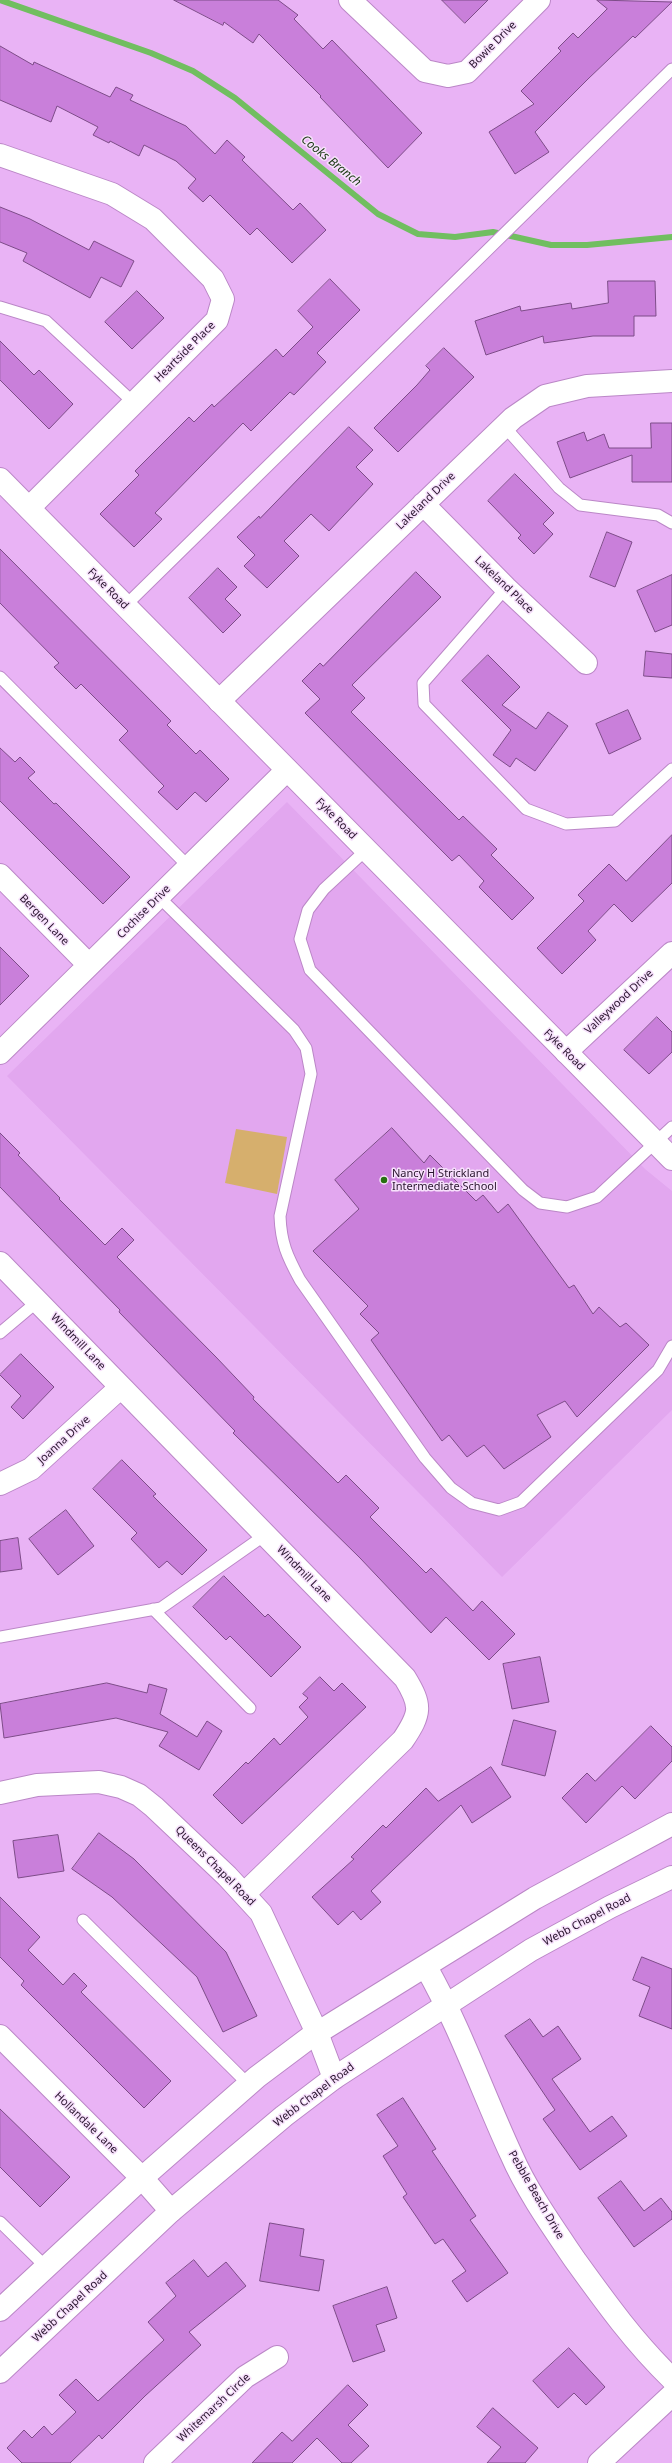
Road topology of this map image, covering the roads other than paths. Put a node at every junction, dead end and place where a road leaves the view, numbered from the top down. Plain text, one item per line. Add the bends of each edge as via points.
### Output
1 (350, 0) edge
2 (539, 0) edge
3 (672, 69) edge
4 (0, 155) edge
5 (0, 307) edge
6 (672, 380) edge
7 (134, 403) junction
8 (504, 426) junction
9 (0, 479) edge
10 (424, 504) junction
11 (29, 508) junction
12 (672, 523) edge
13 (506, 588) junction
14 (125, 606) junction
15 (586, 663) dead end
16 (0, 677) edge
17 (219, 701) junction
18 (672, 769) edge
19 (287, 770) junction
20 (366, 850) junction
21 (189, 867) junction
22 (0, 875) edge
23 (159, 897) junction
24 (672, 953) edge
25 (89, 966) junction
26 (566, 1052) junction
27 (0, 1053) edge
28 (672, 1127) edge
29 (656, 1144) junction
30 (672, 1159) edge
31 (0, 1263) edge
32 (38, 1301) junction
33 (0, 1333) edge
34 (672, 1346) edge
35 (121, 1387) junction
36 (0, 1484) edge
37 (265, 1535) junction
38 (153, 1610) junction
39 (0, 1637) edge
40 (250, 1708) dead end
41 (0, 1793) edge
42 (672, 1824) edge
43 (672, 1877) edge
44 (244, 1894) junction
45 (83, 1920) dead end
46 (426, 1967) junction
47 (447, 2004) junction
48 (317, 2033) junction
49 (0, 2036) edge
50 (334, 2078) junction
51 (248, 2084) junction
52 (142, 2178) junction
53 (171, 2212) junction
54 (0, 2222) edge
55 (46, 2267) junction
56 (0, 2310) edge
57 (277, 2357) dead end
58 (0, 2372) edge
59 (672, 2380) edge
60 (672, 2395) edge
61 (155, 2463) edge
62 (599, 2463) edge

1 - 2 street, Bowie Drive via 425,71 448,76 467,72
3 - 14 lane
4 - 7 street, Heartside Place via 112,194 153,219 213,279 223,299 217,320
5 - 7 lane via 46,321
6 - 8 street, Lakeland Drive via 587,386 545,396
7 - 11 street, Heartside Place
8 - 10 street, Lakeland Drive
8 - 12 lane via 559,488 580,505 658,515
9 - 11 street, Fyke Road
10 - 13 street, Lakeland Place
10 - 17 street, Lakeland Drive
11 - 14 street, Fyke Road
13 - 15 street, Lakeland Place
13 - 18 lane via 423,684 424,704 526,809 566,824 614,821
14 - 17 street, Fyke Road
16 - 21 lane
17 - 19 street, Fyke Road
19 - 20 street, Fyke Road
19 - 21 street, Cochise Drive
20 - 26 street, Fyke Road
20 - 29 lane via 324,889 308,910 300,939 310,970 523,1190 540,1203 567,1207 597,1197
21 - 23 street, Cochise Drive
22 - 25 street, Bergen Lane
23 - 25 street, Cochise Drive
23 - 34 lane via 294,1030 306,1048 311,1074 280,1216 286,1255 300,1280 425,1458 451,1488 472,1503 499,1510 521,1502 658,1370
24 - 26 street, Valleywood Drive
25 - 27 street, Cochise Drive
26 - 29 street, Fyke Road
28 - 29 lane
29 - 30 street, Fyke Road
31 - 32 street, Windmill Lane
32 - 33 lane
32 - 35 street, Windmill Lane
35 - 36 street, Joanna Drive via 31,1469
35 - 37 street, Windmill Lane
37 - 38 lane via 161,1608
37 - 44 street, Windmill Lane via 405,1678 419,1705 416,1720 403,1740
38 - 39 lane
38 - 40 lane
41 - 44 street, Queens Chapel Road via 37,1785 70,1782 99,1782 121,1787 139,1795 154,1807
42 - 46 street via 535,1898
43 - 47 street, Webb Chapel Road via 531,1950
44 - 48 street, Queens Chapel Road via 261,1913
45 - 51 lane
46 - 47 street, Pebble Beach Drive
46 - 48 street
47 - 50 street, Webb Chapel Road
47 - 59 street, Pebble Beach Drive via 511,2155 531,2192 624,2328
48 - 50 street, Queens Chapel Road
48 - 51 street
49 - 52 street, Hollandale Lane
50 - 53 street, Webb Chapel Road via 284,2116
51 - 52 street
52 - 53 street, Hollandale Lane
52 - 55 street
53 - 58 street, Webb Chapel Road
54 - 55 lane
55 - 56 street
57 - 61 street, Whitemarsh Circle via 245,2377
60 - 62 street

